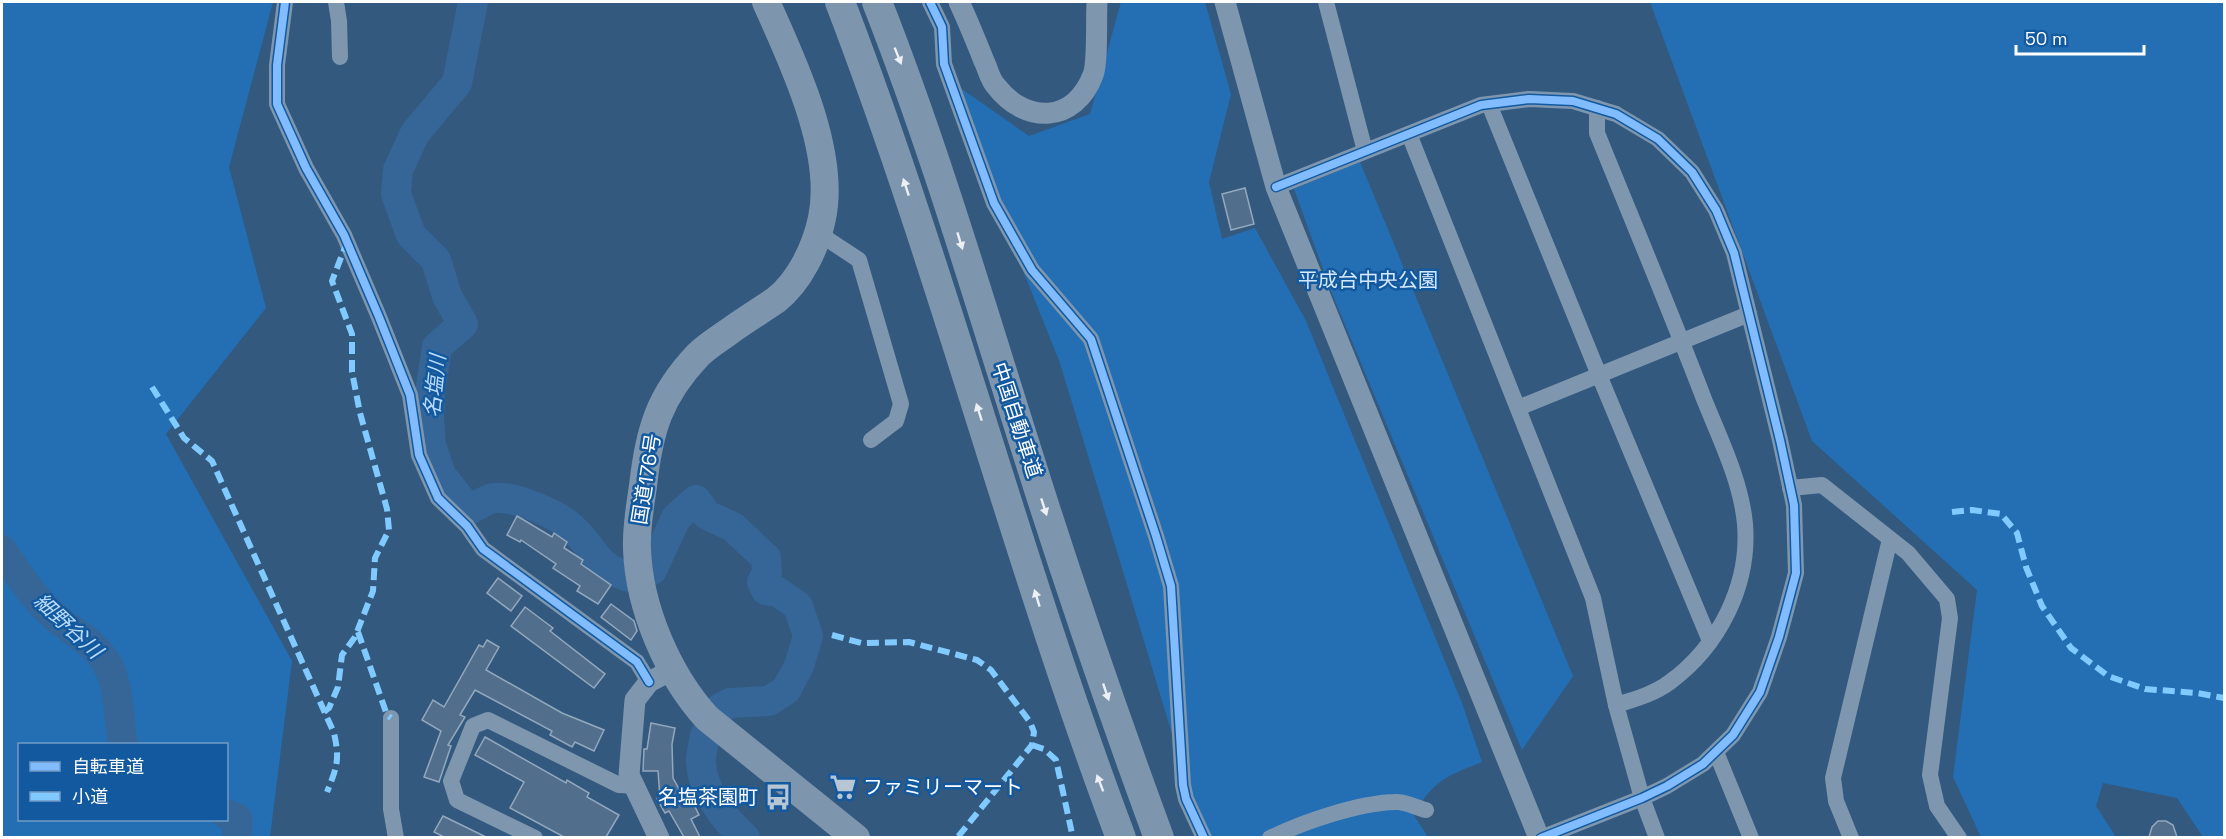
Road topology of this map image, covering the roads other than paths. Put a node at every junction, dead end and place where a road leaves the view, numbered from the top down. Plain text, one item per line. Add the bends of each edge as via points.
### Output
1 (285, 2) edge
2 (336, 2) edge
3 (766, 2) edge
4 (840, 2) edge
5 (877, 2) edge
6 (930, 2) edge
7 (959, 2) edge
8 (1097, 2) edge
9 (1225, 2) edge
10 (1326, 2) edge
11 (340, 57) dead end
12 (1489, 104) junction
13 (1597, 108) junction
14 (1409, 134) junction
15 (1365, 151) junction
16 (1276, 187) junction
17 (818, 233) junction
18 (1749, 314) junction
19 (1682, 341) junction
20 (1599, 375) junction
21 (1518, 408) junction
22 (871, 440) dead end
23 (1790, 488) junction
24 (1890, 539) junction
25 (1710, 642) junction
26 (660, 676) junction
27 (1616, 705) junction
28 (391, 718) dead end
29 (1716, 752) junction
30 (635, 786) junction
31 (1642, 798) junction
32 (1426, 810) dead end
33 (396, 837) edge
34 (534, 837) edge
35 (659, 837) edge
36 (856, 837) edge
37 (1120, 837) edge
38 (1160, 837) edge
39 (1204, 837) edge
40 (1270, 837) edge
41 (1540, 837) edge
42 (1657, 837) edge
43 (1751, 837) edge
44 (1851, 837) edge
45 (1959, 837) edge

1 - 26 street via 277,65 277,104 306,168 344,235 379,317 410,395 419,455 438,498 467,526 483,549
2 - 11 street
3 - 17 highway, 国道176号 via 807,100 823,155 825,198
37 -> 4 highway, 中国自動車道 via 1045,627 872,83
5 -> 38 highway, 中国自動車道 via 944,189 1078,611
6 - 39 street via 942,27 944,64 994,203 1032,270 1091,339 1156,536 1171,586 1185,799
7 - 8 street via 994,85 1029,113 1048,114 1068,107 1084,93 1095,73
9 - 16 street
10 - 15 street
12 - 13 street via 1540,99 1573,101
12 - 14 street
12 - 20 street
13 - 18 street via 1616,114 1658,139 1692,172 1716,210 1734,253
13 - 19 street via 1597,134
14 - 15 street
14 - 21 street
15 - 16 street
16 - 41 street
17 - 22 street via 859,260 901,404 896,420
17 - 26 highway, 国道176号 via 793,282 777,298 700,352 677,378 657,415 647,452 637,552 657,638
18 - 19 street
18 - 23 street
19 - 20 street
19 - 25 street via 1739,489 1745,525 1738,585 1728,614
20 - 21 street
20 - 25 street
21 - 27 street via 1593,598
23 - 24 street via 1822,485
23 - 29 street via 1796,573 1779,638 1760,692 1733,735
24 - 44 street via 1833,777 1836,801
24 - 45 street via 1908,553 1947,599 1950,618 1930,775 1937,806
25 - 27 street via 1670,682 1646,696
26 - 30 street via 635,700 629,775
26 - 36 highway, 国道176号
27 - 31 street
28 - 33 street via 391,809
29 - 31 street via 1703,764
29 - 43 street
30 - 34 street via 619,785 488,720 473,726 451,782 457,800
30 - 35 street
31 - 41 street
31 - 42 street
32 - 40 street via 1397,801 1293,826

